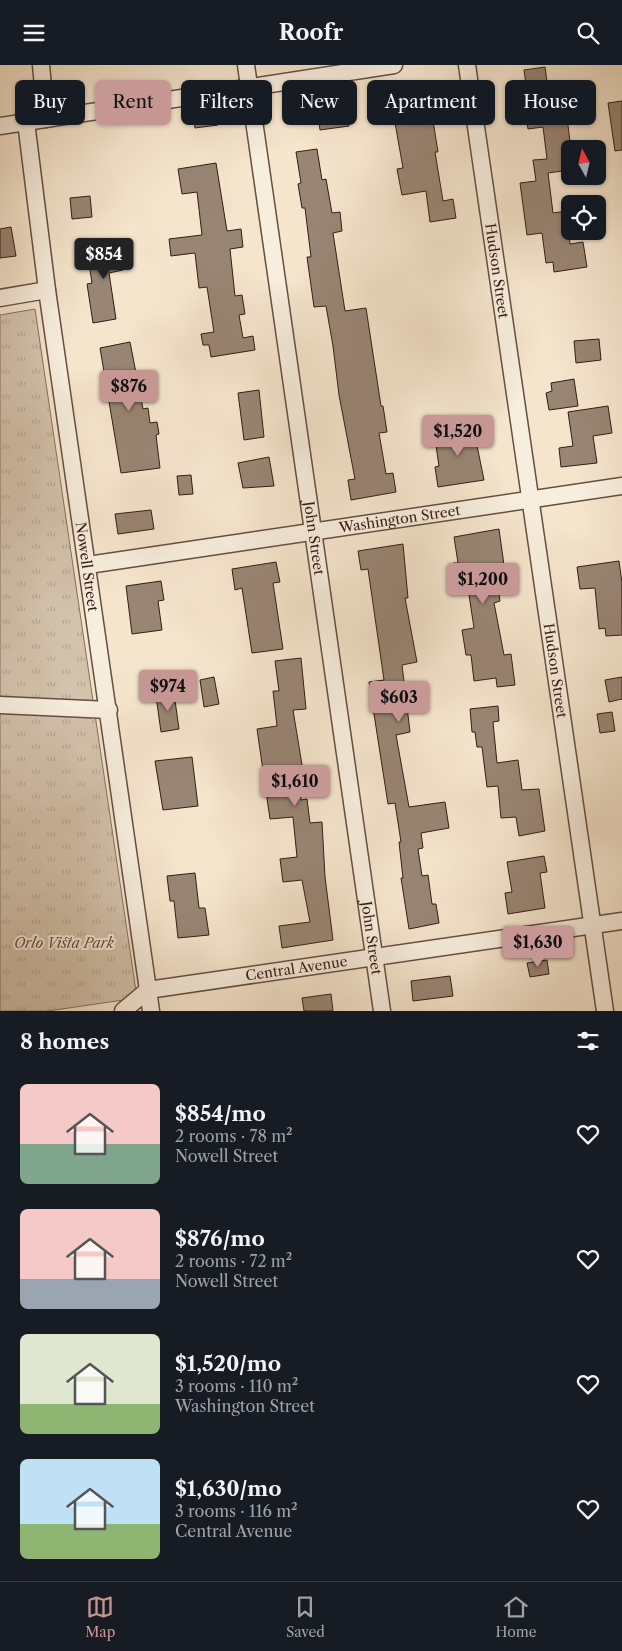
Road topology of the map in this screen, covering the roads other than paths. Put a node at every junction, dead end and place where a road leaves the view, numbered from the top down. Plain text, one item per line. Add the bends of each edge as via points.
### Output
1 (41, 65) edge
2 (246, 65) edge
3 (394, 65) edge
4 (467, 65) edge
5 (42, 80) edge
6 (248, 80) edge
7 (272, 84) edge
8 (181, 98) edge
9 (85, 113) edge
10 (15, 124) edge
11 (26, 125) edge
12 (254, 125) edge
13 (0, 126) edge
14 (47, 291) junction
15 (0, 298) edge
16 (622, 486) edge
17 (530, 500) junction
18 (313, 531) junction
19 (88, 565) junction
20 (0, 705) edge
21 (109, 710) junction
22 (622, 921) edge
23 (593, 926) junction
24 (374, 958) junction
25 (148, 990) junction
26 (123, 1011) edge
27 (151, 1011) edge
28 (382, 1011) edge
29 (605, 1011) edge

1 - 5 street
2 - 6 street, John Street
3 - 7 street
4 - 17 street, Hudson Street
8 - 9 street
10 - 13 street
11 - 14 street, Nowell Street
12 - 18 street, John Street
14 - 15 street
14 - 19 street, Nowell Street
16 - 17 street, Washington Street
17 - 18 street, Washington Street
17 - 23 street, Hudson Street
18 - 19 street, Washington Street
18 - 24 street, John Street
19 - 21 street, Nowell Street
20 - 21 street
21 - 25 street, Nowell Street
22 - 23 street, Central Avenue
23 - 24 street, Central Avenue
23 - 29 street, Hudson Street
24 - 25 street, Central Avenue
24 - 28 street, John Street
25 - 26 street
25 - 27 street, Nowell Street

